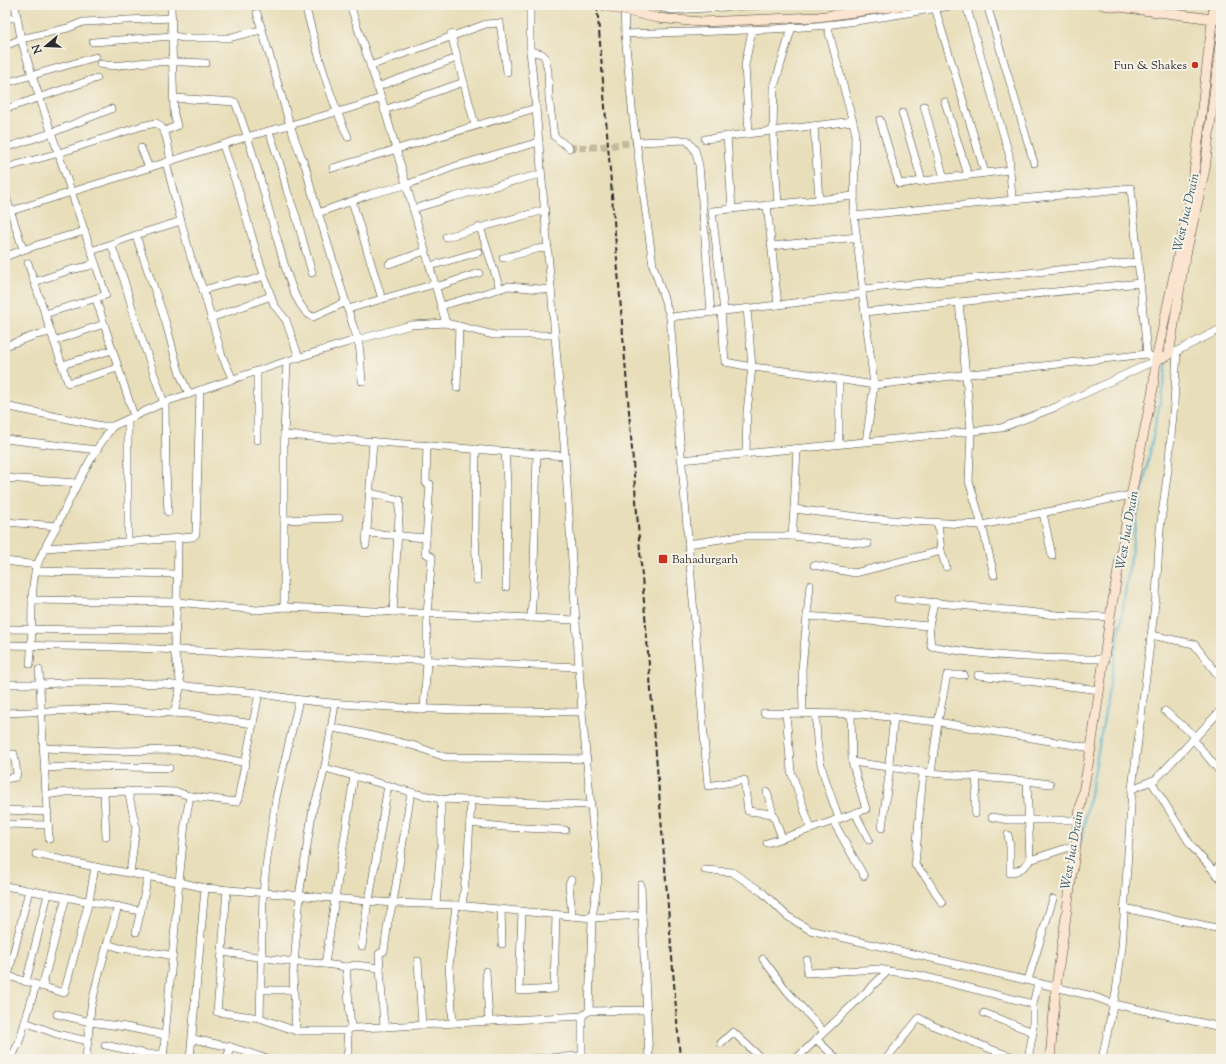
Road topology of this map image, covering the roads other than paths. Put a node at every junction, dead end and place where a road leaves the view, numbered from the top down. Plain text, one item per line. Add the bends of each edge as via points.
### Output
1 (15, 5) edge
2 (171, 5) edge
3 (305, 5) edge
4 (350, 5) edge
5 (530, 5) edge
6 (601, 5) edge
7 (624, 5) edge
8 (650, 5) edge
9 (762, 5) edge
10 (907, 5) edge
11 (956, 5) edge
12 (966, 5) edge
13 (987, 5) edge
14 (1103, 5) edge
15 (1214, 5) edge
16 (935, 8) junction
17 (257, 12) dead end
18 (5, 18) edge
19 (17, 18) junction
20 (172, 18) junction
21 (1216, 19) edge
22 (826, 25) junction
23 (792, 28) junction
24 (261, 30) junction
25 (752, 30) junction
26 (625, 34) junction
27 (172, 36) junction
28 (451, 36) junction
29 (1221, 36) edge
30 (21, 39) junction
31 (93, 42) dead end
32 (5, 46) edge
33 (530, 51) junction
34 (457, 58) junction
35 (173, 61) junction
36 (206, 63) dead end
37 (370, 66) junction
38 (507, 72) dead end
39 (32, 75) junction
40 (97, 78) dead end
41 (464, 82) junction
42 (5, 83) edge
43 (377, 87) junction
44 (40, 97) junction
45 (174, 98) junction
46 (381, 98) junction
47 (945, 102) dead end
48 (924, 106) dead end
49 (536, 108) junction
50 (5, 109) edge
51 (111, 109) dead end
52 (384, 110) junction
53 (336, 113) junction
54 (902, 113) dead end
55 (880, 120) dead end
56 (853, 121) junction
57 (290, 125) junction
58 (475, 126) junction
59 (814, 126) junction
60 (164, 131) junction
61 (269, 131) junction
62 (773, 131) junction
63 (51, 133) junction
64 (749, 134) junction
65 (727, 136) junction
66 (247, 137) junction
67 (348, 137) dead end
68 (705, 139) dead end
69 (539, 142) junction
70 (637, 142) junction
71 (223, 145) junction
72 (5, 148) edge
73 (141, 148) dead end
74 (569, 148) tunnel mouth
75 (396, 149) junction
76 (59, 153) junction
77 (168, 161) junction
78 (1034, 163) dead end
79 (5, 168) edge
80 (149, 168) junction
81 (333, 168) dead end
82 (1010, 170) junction
83 (984, 173) junction
84 (541, 174) junction
85 (968, 175) junction
86 (944, 178) junction
87 (922, 181) junction
88 (406, 185) junction
89 (72, 191) junction
90 (5, 194) edge
91 (854, 196) junction
92 (820, 200) junction
93 (1012, 200) junction
94 (352, 201) junction
95 (778, 204) junction
96 (767, 205) junction
97 (413, 209) junction
98 (732, 209) junction
99 (544, 210) junction
100 (11, 211) junction
101 (318, 213) junction
102 (854, 216) junction
103 (181, 221) junction
104 (480, 228) junction
105 (84, 232) junction
106 (136, 235) junction
107 (857, 237) junction
108 (446, 238) dead end
109 (111, 244) junction
110 (772, 246) junction
111 (548, 248) junction
112 (23, 249) junction
113 (91, 251) junction
114 (425, 251) junction
115 (479, 252) dead end
116 (5, 257) edge
117 (503, 258) dead end
118 (94, 262) junction
119 (1138, 262) junction
120 (28, 263) dead end
121 (388, 264) dead end
122 (430, 266) junction
123 (312, 273) dead end
124 (478, 273) dead end
125 (264, 276) junction
126 (34, 282) junction
127 (1140, 283) junction
128 (435, 286) junction
129 (500, 289) junction
130 (203, 290) junction
131 (551, 290) junction
132 (862, 291) junction
133 (271, 296) junction
134 (96, 299) junction
135 (382, 299) junction
136 (959, 302) junction
137 (347, 305) junction
138 (778, 305) junction
139 (441, 306) junction
140 (746, 308) junction
141 (722, 311) junction
142 (711, 312) junction
143 (865, 312) junction
144 (45, 314) junction
145 (670, 317) junction
146 (211, 318) junction
147 (446, 323) junction
148 (104, 324) junction
149 (459, 326) junction
150 (1221, 329) edge
151 (51, 332) junction
152 (555, 335) junction
153 (359, 339) junction
154 (54, 341) junction
155 (5, 346) edge
156 (112, 350) junction
157 (1173, 353) junction
158 (1147, 354) junction
159 (299, 358) junction
160 (1156, 360) junction
161 (288, 361) junction
162 (62, 365) junction
163 (752, 367) junction
164 (118, 368) junction
165 (257, 372) junction
166 (966, 375) junction
167 (838, 379) junction
168 (233, 380) junction
169 (362, 381) dead end
170 (874, 385) junction
171 (457, 388) dead end
172 (200, 390) junction
173 (190, 394) junction
174 (165, 402) junction
175 (5, 406) edge
176 (131, 418) junction
177 (113, 426) junction
178 (971, 431) junction
179 (284, 435) junction
180 (5, 439) edge
181 (256, 440) dead end
182 (374, 441) junction
183 (866, 442) junction
184 (839, 444) junction
185 (428, 445) junction
186 (797, 448) junction
187 (476, 449) junction
188 (97, 450) junction
189 (505, 451) junction
190 (746, 453) junction
191 (537, 454) junction
192 (565, 456) junction
193 (681, 460) junction
194 (5, 478) edge
195 (77, 483) junction
196 (370, 493) junction
197 (1131, 495) junction
198 (794, 509) junction
199 (168, 512) dead end
200 (1043, 513) junction
201 (339, 518) dead end
202 (284, 520) junction
203 (5, 522) edge
204 (938, 523) junction
205 (982, 525) junction
206 (57, 526) junction
207 (367, 533) junction
208 (398, 535) junction
209 (792, 536) junction
210 (178, 537) junction
211 (426, 538) junction
212 (128, 542) junction
213 (688, 544) junction
214 (868, 544) dead end
215 (366, 545) dead end
216 (46, 548) junction
217 (941, 552) junction
218 (1052, 556) dead end
219 (5, 561) edge
220 (814, 564) dead end
221 (946, 567) dead end
222 (36, 568) junction
223 (178, 574) junction
224 (994, 575) dead end
225 (477, 580) dead end
226 (810, 585) dead end
227 (506, 588) dead end
228 (898, 599) dead end
229 (32, 600) junction
230 (178, 602) junction
231 (934, 602) junction
232 (284, 607) junction
233 (393, 612) junction
234 (427, 614) junction
235 (807, 616) junction
236 (1110, 617) junction
237 (531, 618) junction
238 (576, 620) junction
239 (929, 626) junction
240 (5, 629) edge
241 (32, 629) junction
242 (176, 630) junction
243 (1151, 635) junction
244 (5, 645) edge
245 (32, 646) junction
246 (174, 650) junction
247 (1105, 659) junction
248 (427, 660) junction
249 (30, 664) dead end
250 (579, 667) junction
251 (39, 670) dead end
252 (964, 675) dead end
253 (978, 675) dead end
254 (1221, 680) edge
255 (5, 684) edge
256 (40, 684) junction
257 (181, 685) junction
258 (1100, 690) junction
259 (259, 693) junction
260 (298, 700) junction
261 (335, 704) junction
262 (424, 710) junction
263 (1221, 710) edge
264 (1166, 711) dead end
265 (41, 712) junction
266 (582, 712) junction
267 (5, 713) edge
268 (174, 713) junction
269 (764, 713) dead end
270 (786, 713) junction
271 (803, 713) junction
272 (816, 713) junction
273 (852, 714) junction
274 (894, 717) junction
275 (938, 722) junction
276 (253, 724) junction
277 (331, 728) junction
278 (1195, 738) junction
279 (43, 748) junction
280 (1091, 748) junction
281 (5, 755) edge
282 (587, 759) junction
283 (852, 762) junction
284 (246, 763) junction
285 (890, 767) junction
286 (44, 768) junction
287 (169, 768) dead end
288 (325, 768) junction
289 (923, 772) junction
290 (931, 773) junction
291 (1221, 773) edge
292 (354, 776) junction
293 (976, 776) junction
294 (5, 779) edge
295 (1027, 781) junction
296 (1150, 781) junction
297 (1050, 784) dead end
298 (388, 785) junction
299 (1132, 788) junction
300 (128, 791) junction
301 (104, 792) junction
302 (411, 792) junction
303 (766, 792) dead end
304 (46, 795) junction
305 (190, 796) junction
306 (441, 799) junction
307 (471, 800) junction
308 (587, 805) dead end
309 (5, 810) edge
310 (48, 812) junction
311 (855, 813) junction
312 (773, 814) junction
313 (975, 814) dead end
314 (992, 817) dead end
315 (836, 820) junction
316 (1028, 820) junction
317 (1078, 820) junction
318 (470, 823) junction
319 (5, 824) edge
320 (49, 825) junction
321 (882, 828) dead end
322 (811, 829) junction
323 (565, 830) dead end
324 (1008, 835) dead end
325 (106, 837) dead end
326 (782, 838) junction
327 (49, 839) dead end
328 (869, 840) dead end
329 (767, 843) dead end
330 (1076, 845) junction
331 (36, 854) dead end
332 (1030, 860) junction
333 (1221, 864) edge
334 (95, 867) junction
335 (705, 870) dead end
336 (1214, 872) junction
337 (130, 873) junction
338 (864, 876) dead end
339 (148, 877) junction
340 (1221, 878) edge
341 (571, 880) dead end
342 (178, 882) junction
343 (641, 885) dead end
344 (5, 886) edge
345 (205, 888) junction
346 (29, 890) junction
347 (228, 890) junction
348 (263, 893) junction
349 (48, 894) junction
350 (299, 896) junction
351 (66, 897) junction
352 (334, 898) junction
353 (1053, 899) dead end
354 (368, 900) junction
355 (89, 901) junction
356 (393, 903) junction
357 (942, 903) dead end
358 (436, 904) junction
359 (118, 906) junction
360 (459, 906) junction
361 (1124, 908) junction
362 (501, 909) junction
363 (141, 911) junction
364 (522, 911) junction
365 (556, 914) junction
366 (642, 915) junction
367 (572, 916) junction
368 (592, 918) junction
369 (1221, 929) edge
370 (136, 932) dead end
371 (107, 944) junction
372 (502, 944) dead end
373 (362, 946) dead end
374 (222, 952) junction
375 (172, 956) junction
376 (262, 958) junction
377 (763, 959) dead end
378 (807, 960) dead end
379 (418, 961) dead end
380 (294, 962) junction
381 (325, 964) junction
382 (346, 967) junction
383 (380, 968) junction
384 (486, 971) dead end
385 (888, 971) junction
386 (7, 976) edge
387 (1028, 980) junction
388 (26, 982) junction
389 (1038, 983) junction
390 (39, 986) junction
391 (1056, 987) junction
392 (261, 990) junction
393 (294, 990) junction
394 (1033, 1004) junction
395 (1114, 1004) junction
396 (647, 1010) junction
397 (589, 1011) junction
398 (984, 1013) dead end
399 (57, 1014) dead end
400 (582, 1016) junction
401 (260, 1018) junction
402 (489, 1021) junction
403 (24, 1022) junction
404 (90, 1022) junction
405 (453, 1023) junction
406 (422, 1025) junction
407 (1221, 1026) edge
408 (384, 1027) junction
409 (349, 1029) junction
410 (296, 1032) junction
411 (824, 1032) junction
412 (1033, 1032) junction
413 (165, 1035) junction
414 (193, 1039) junction
415 (816, 1039) junction
416 (88, 1041) junction
417 (720, 1043) dead end
418 (105, 1044) dead end
419 (231, 1046) junction
420 (163, 1056) edge
421 (582, 1057) edge
422 (11, 1059) edge
423 (86, 1059) edge
424 (190, 1059) edge
425 (226, 1059) edge
426 (267, 1059) edge
427 (346, 1059) edge
428 (527, 1059) edge
429 (649, 1059) edge
430 (762, 1059) edge
431 (796, 1059) edge
432 (837, 1059) edge
433 (886, 1059) edge
434 (1019, 1059) edge
435 (1028, 1059) edge
436 (1050, 1059) edge
437 (1102, 1059) edge

1 - 19 street
2 - 20 street
3 - 53 street
4 - 37 street
5 - 33 street
6 - 10 main road, bridge via 657,18 701,22 818,17
7 - 26 street
8 - 9 street via 672,10
11 - 16 street
12 - 82 street via 1009,154
13 - 78 street
14 - 21 main road
15 - 21 main road
16 - 22 street
16 - 83 street
17 - 24 street
18 - 19 street
19 - 30 street
20 - 27 street
20 - 30 street via 83,22 56,32
21 - 160 main road via 1190,197
22 - 23 street
22 - 56 street
23 - 25 street
23 - 62 street via 774,87
24 - 27 street via 228,38
24 - 57 street
25 - 26 street
25 - 64 street via 745,65
26 - 70 street
27 - 31 street
27 - 35 street
28 - 34 street
28 - 37 street
28 - 38 street via 486,24 500,23
29 - 157 main road via 1205,169 1183,268
30 - 32 street
30 - 39 street
33 - 49 street
33 - 74 street via 546,57 554,136
34 - 41 street
34 - 43 street
35 - 36 street
35 - 39 street via 106,66 98,61
35 - 45 street
37 - 43 street
39 - 42 street
39 - 44 street
40 - 44 street
41 - 52 street
41 - 58 street
43 - 46 street
44 - 50 street
44 - 63 street
45 - 60 street via 177,126
45 - 66 street via 235,102
46 - 52 street
46 - 53 street
47 - 85 street
48 - 86 street
49 - 58 street
49 - 69 street
51 - 63 street
52 - 75 street
53 - 57 street
53 - 67 street
54 - 87 street
55 - 87 street via 899,184
56 - 59 street
56 - 91 street
57 - 61 street
57 - 101 street via 306,168
58 - 75 street
59 - 62 street
59 - 92 street
60 - 76 street via 156,123
60 - 77 street
61 - 66 street
61 - 123 street
62 - 64 street
62 - 95 street
63 - 72 street
63 - 76 street
64 - 65 street
65 - 68 street
65 - 98 street
66 - 71 street
66 - 137 street via 296,296 307,314 313,317
69 - 84 street
69 - 88 street via 456,166
70 - 142 street via 687,140 696,150
70 - 145 street via 653,265
71 - 77 street
71 - 125 street
73 - 80 street
75 - 81 street
75 - 88 street
76 - 79 street
76 - 89 street
77 - 80 street
77 - 103 street
80 - 89 street
82 - 83 street
82 - 93 street
83 - 85 street
84 - 97 street
84 - 99 street
85 - 86 street
86 - 87 street
88 - 94 street
88 - 97 street
89 - 100 street
89 - 105 street
90 - 100 street
91 - 92 street
91 - 102 street
92 - 95 street
93 - 102 street
93 - 119 street via 1131,188
94 - 101 street
94 - 135 street
95 - 96 street
96 - 98 street
96 - 110 street
97 - 114 street
98 - 141 street via 712,211
99 - 104 street
99 - 111 street
100 - 112 street
101 - 137 street
102 - 107 street
103 - 106 street
103 - 130 street
104 - 108 street
104 - 129 street
105 - 112 street
105 - 113 street
106 - 109 street
106 - 173 street via 178,367
107 - 110 street
107 - 132 street
109 - 113 street
109 - 174 street
110 - 138 street
111 - 117 street
111 - 131 street
112 - 116 street
113 - 118 street
114 - 121 street
114 - 122 street
115 - 122 street
118 - 126 street via 89,266
118 - 134 street via 106,295
119 - 127 street
119 - 132 street
120 - 126 street
122 - 128 street
124 - 128 street
125 - 130 street
125 - 133 street
126 - 144 street
127 - 136 street
127 - 158 street
128 - 135 street
128 - 139 street
129 - 131 street via 509,286
129 - 139 street
130 - 146 street
131 - 152 street
132 - 138 street
132 - 143 street
133 - 146 street
133 - 159 street via 274,305 286,320
134 - 144 street
134 - 148 street
135 - 137 street
136 - 143 street
136 - 166 street
137 - 153 street
138 - 140 street
139 - 147 street
140 - 141 street
140 - 163 street
141 - 142 street
141 - 163 street via 725,362
142 - 145 street
143 - 170 street
144 - 151 street
145 - 193 street
146 - 168 street via 222,356
147 - 149 street
147 - 153 street via 411,325
148 - 154 street
148 - 156 street
149 - 152 street via 494,335
149 - 171 street
150 - 157 street
151 - 154 street
151 - 155 street
152 - 192 street
153 - 159 street
153 - 169 street
154 - 162 street
156 - 162 street
156 - 164 street
157 - 160 main road
157 - 243 street via 1174,404
158 - 160 street
158 - 166 street
159 - 161 street
160 - 178 street via 1056,407 1001,428
160 - 197 main road via 1153,389
161 - 165 street
161 - 179 street
162 - 164 street via 68,383
163 - 167 street
163 - 190 street
164 - 176 street
165 - 168 street
165 - 181 street
166 - 170 street
166 - 178 street
167 - 170 street
167 - 184 street
168 - 172 street
170 - 183 street
172 - 173 street
172 - 210 street via 196,534 193,537
173 - 174 street
174 - 176 street
174 - 199 street
175 - 177 street via 102,426
176 - 177 street
176 - 212 street
177 - 188 street
178 - 183 street
178 - 205 street via 969,482
179 - 182 street
179 - 202 street
180 - 188 street
182 - 185 street
182 - 196 street
183 - 184 street
184 - 186 street
185 - 187 street
185 - 211 street via 426,483 430,484
186 - 190 street
186 - 198 street
187 - 189 street
187 - 225 street
188 - 195 street
189 - 191 street
189 - 227 street
190 - 193 street
191 - 192 street
191 - 237 street
192 - 238 street
193 - 213 street
194 - 195 street
195 - 206 street
196 - 207 street
196 - 208 street via 400,500
197 - 200 street
197 - 236 main road
198 - 204 street via 875,519
198 - 209 street
200 - 205 street
200 - 218 street
201 - 202 street
202 - 232 street
203 - 206 street
204 - 205 street
204 - 217 street
205 - 224 street
206 - 216 street
207 - 208 street
207 - 215 street
208 - 211 street
208 - 233 street
209 - 213 street via 740,536
209 - 214 street
210 - 212 street
210 - 223 street
211 - 234 street via 425,553 432,557
212 - 216 street
213 - 312 street via 708,786 744,780 748,811
216 - 222 street
217 - 220 street via 855,574
217 - 221 street
219 - 222 street
222 - 223 street
222 - 229 street
223 - 230 street
226 - 235 street
228 - 231 street
229 - 230 street
229 - 241 street
230 - 232 street via 257,610
230 - 242 street
231 - 236 street via 1057,615
231 - 239 street
232 - 233 street
233 - 234 street
234 - 237 street
234 - 248 street
235 - 239 street
235 - 271 street via 802,669
236 - 247 main road
237 - 238 street
238 - 250 street
239 - 247 street via 931,646 1014,657
240 - 241 street
241 - 242 street
241 - 245 street
242 - 246 street
243 - 254 street via 1194,644
243 - 299 street
244 - 245 street
245 - 246 street
245 - 249 street
246 - 248 street
246 - 257 street
247 - 258 main road
248 - 250 street
248 - 262 street
250 - 266 street
251 - 256 street
252 - 275 street via 947,675
253 - 258 street
255 - 256 street
256 - 257 street via 92,682
256 - 265 street
257 - 259 street
257 - 268 street
258 - 280 main road
259 - 260 street
259 - 276 street
260 - 261 street
260 - 348 street via 276,798
261 - 262 street
261 - 277 street
262 - 266 street
263 - 278 street
264 - 278 street
265 - 267 street
265 - 268 street via 101,709
265 - 279 street
266 - 282 street
268 - 276 street
269 - 270 street
270 - 271 street
270 - 322 street via 791,771
271 - 272 street
272 - 273 street
272 - 315 street via 819,755
273 - 274 street
273 - 283 street
274 - 275 street
274 - 285 street
275 - 280 street
275 - 290 street
276 - 284 street
277 - 282 street via 415,746 445,757
277 - 288 street
278 - 291 street
278 - 296 street via 1156,779
279 - 284 street via 190,751
279 - 286 street
280 - 317 main road
281 - 294 street via 14,754 17,773 16,777
282 - 368 street via 598,880
283 - 285 street
283 - 311 street via 866,809
284 - 305 street via 236,802
285 - 289 street
285 - 321 street
286 - 287 street
286 - 304 street
288 - 292 street
288 - 350 street via 313,808
289 - 290 street
289 - 357 street via 915,865 926,877
290 - 293 street
292 - 298 street
292 - 352 street
293 - 295 street
293 - 313 street
295 - 297 street
295 - 316 street
296 - 299 street
296 - 336 street via 1192,847
298 - 302 street
298 - 354 street
299 - 361 street
300 - 301 street
300 - 305 street via 177,792
300 - 337 street via 136,826
301 - 304 street
301 - 325 street
302 - 306 street
302 - 356 street
303 - 312 street
304 - 310 street
305 - 342 street
306 - 307 street
306 - 358 street via 441,845
307 - 308 street
307 - 318 street
309 - 310 street
310 - 320 street
311 - 315 street
311 - 328 street
312 - 326 street
314 - 316 street
315 - 322 street
315 - 338 street
316 - 317 street
316 - 332 street
317 - 330 main road
318 - 323 street
318 - 360 street via 468,857
319 - 320 street
320 - 327 street
322 - 326 street
324 - 332 street via 1010,873 1028,864
326 - 329 street
330 - 332 street
330 - 391 main road
331 - 334 street
333 - 336 street
334 - 337 street
334 - 355 street
335 - 387 street via 732,872 762,892 787,916 810,930
336 - 340 street
337 - 339 street
339 - 342 street
339 - 363 street
341 - 367 street via 569,884
342 - 345 street
342 - 375 street
343 - 366 street
344 - 346 street
345 - 347 street
345 - 414 street
346 - 349 street
346 - 386 street
347 - 348 street
347 - 374 street
348 - 350 street
348 - 376 street
349 - 351 street
349 - 388 street
350 - 352 street
350 - 380 street
351 - 355 street
351 - 390 street
352 - 354 street
352 - 381 street
353 - 387 street
354 - 356 street
354 - 373 street
355 - 359 street
355 - 390 street via 64,993
356 - 358 street
356 - 383 street via 384,951 379,954
358 - 360 street
359 - 363 street
359 - 371 street
360 - 362 street
360 - 405 street via 449,966
361 - 369 street
361 - 395 street via 1122,947
362 - 364 street
362 - 372 street
363 - 370 street
364 - 365 street
364 - 365 street via 519,991 554,989
365 - 367 street
366 - 368 street
366 - 396 street
367 - 368 street
368 - 397 street
371 - 375 street
371 - 404 street via 91,1007
374 - 376 street
374 - 401 street via 217,1012
375 - 413 street
376 - 380 street
376 - 392 street
377 - 411 street via 787,991
378 - 385 street via 808,973
379 - 406 street
380 - 381 street
380 - 393 street
381 - 382 street
382 - 383 street via 356,965
382 - 409 street
383 - 408 street
384 - 402 street
385 - 394 street via 918,975
385 - 411 street
386 - 388 street
387 - 389 street
388 - 390 street
389 - 391 street
389 - 394 street
390 - 403 street
391 - 395 street
391 - 436 main road
392 - 393 street
392 - 401 street
393 - 410 street
394 - 412 street
395 - 407 street
395 - 437 street
396 - 397 street
396 - 429 street
397 - 400 street
398 - 412 street
399 - 404 street
400 - 402 street
400 - 421 street
401 - 410 street
402 - 405 street
403 - 416 street via 57,1034
403 - 422 street
404 - 413 street
404 - 416 street
405 - 406 street
406 - 408 street
408 - 409 street
409 - 410 street
409 - 427 street
411 - 415 street
412 - 435 street
413 - 420 street
414 - 419 street
414 - 424 street
415 - 431 street
415 - 432 street
416 - 423 street
417 - 430 street via 733,1032
418 - 420 street
419 - 425 street
419 - 426 street
421 - 428 street
433 - 434 street via 919,1018

